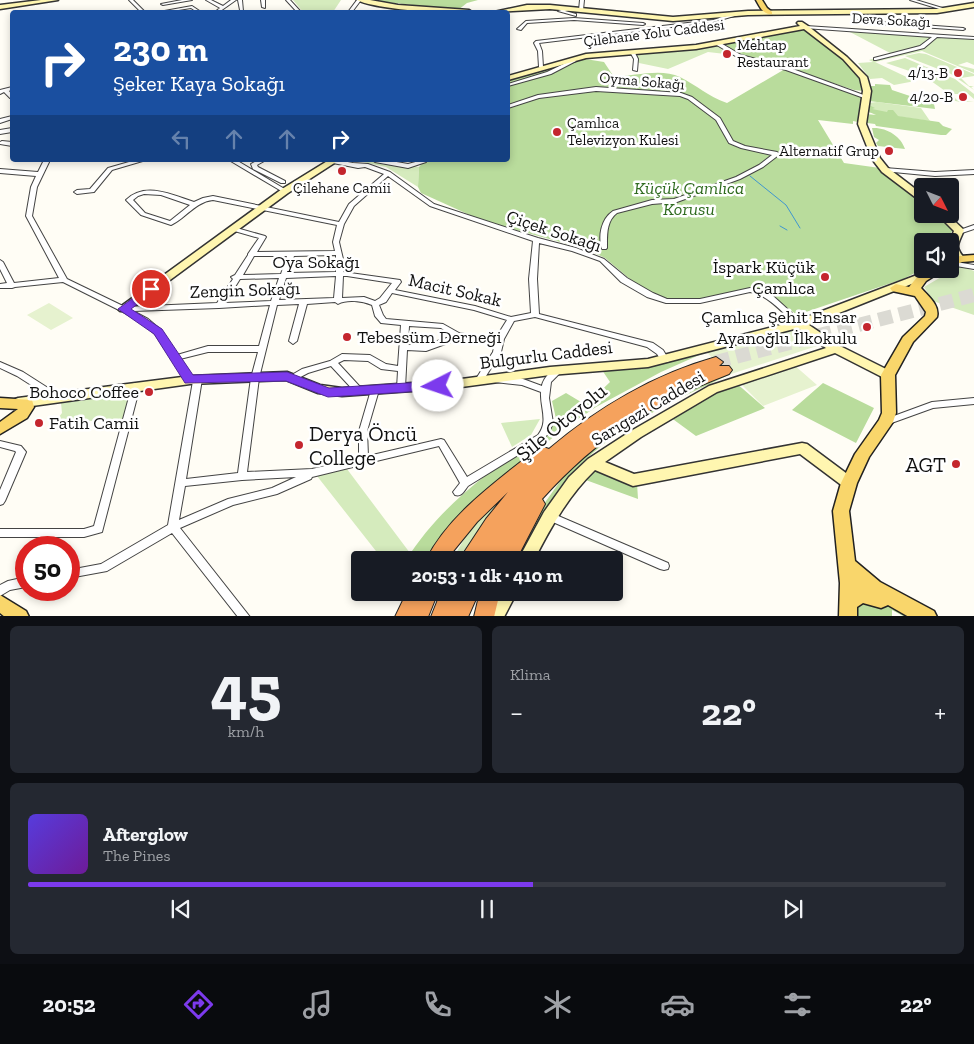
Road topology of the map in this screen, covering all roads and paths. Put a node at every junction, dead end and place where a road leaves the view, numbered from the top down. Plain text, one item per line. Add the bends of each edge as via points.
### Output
1 (55, 0) edge
2 (131, 0) edge
3 (157, 0) edge
4 (190, 0) edge
5 (208, 0) edge
6 (234, 0) edge
7 (240, 0) edge
8 (263, 0) edge
9 (288, 0) edge
10 (359, 0) edge
11 (582, 0) edge
12 (912, 0) edge
13 (974, 3) edge
14 (162, 4) junction
15 (264, 6) dead end
16 (1, 7) edge
17 (192, 7) junction
18 (568, 9) junction
19 (764, 9) edge
20 (141, 10) edge
21 (169, 10) edge
22 (179, 10) edge
23 (196, 10) edge
24 (221, 10) edge
25 (223, 10) edge
26 (242, 10) dead end
27 (296, 10) edge
28 (411, 10) edge
29 (509, 10) edge
30 (581, 10) junction
31 (947, 10) junction
32 (900, 11) junction
33 (748, 13) junction
34 (737, 14) junction
35 (788, 14) junction
36 (574, 19) junction
37 (853, 21) dead end
38 (903, 24) junction
39 (670, 26) junction
40 (806, 27) junction
41 (519, 29) dead end
42 (963, 29) dead end
43 (907, 33) junction
44 (937, 35) junction
45 (974, 38) edge
46 (717, 43) junction
47 (632, 52) junction
48 (582, 57) junction
49 (876, 58) dead end
50 (541, 67) junction
51 (635, 70) dead end
52 (510, 77) edge
53 (510, 84) edge
54 (866, 97) junction
55 (510, 105) edge
56 (2, 143) dead end
57 (10, 144) edge
58 (46, 162) edge
59 (136, 162) edge
60 (236, 162) edge
61 (259, 162) edge
62 (330, 162) edge
63 (338, 162) edge
64 (386, 162) edge
65 (423, 162) dead end
66 (885, 170) junction
67 (974, 172) edge
68 (1, 173) edge
69 (388, 173) junction
70 (38, 174) junction
71 (284, 187) junction
72 (77, 192) dead end
73 (914, 192) edge
74 (195, 204) junction
75 (263, 208) junction
76 (952, 223) edge
77 (341, 224) junction
78 (974, 227) edge
79 (234, 229) junction
80 (959, 232) joint
81 (536, 240) junction
82 (604, 248) dead end
83 (338, 253) junction
84 (251, 254) junction
85 (291, 254) junction
86 (974, 258) edge
87 (959, 261) edge
88 (0, 262) edge
89 (959, 263) edge
90 (974, 267) edge
91 (339, 275) junction
92 (235, 277) junction
93 (284, 277) junction
94 (918, 278) edge
95 (922, 278) edge
96 (64, 280) junction
97 (0, 286) edge
98 (12, 286) junction
99 (896, 288) junction
100 (391, 290) junction
101 (917, 293) junction
102 (338, 302) junction
103 (274, 303) junction
104 (303, 303) junction
105 (376, 304) junction
106 (219, 306) junction
107 (124, 309) junction
108 (531, 316) junction
109 (511, 319) junction
110 (404, 324) junction
111 (800, 324) junction
112 (461, 336) junction
113 (500, 339) junction
114 (293, 341) dead end
115 (262, 348) junction
116 (403, 348) junction
117 (836, 349) junction
118 (176, 358) junction
119 (665, 360) junction
120 (333, 363) junction
121 (0, 365) edge
122 (401, 370) junction
123 (560, 370) junction
124 (888, 374) junction
125 (255, 378) junction
126 (293, 378) junction
127 (194, 380) junction
128 (495, 380) junction
129 (478, 382) junction
130 (136, 386) junction
131 (401, 388) junction
132 (375, 390) junction
133 (359, 391) junction
134 (546, 391) junction
135 (642, 392) junction
136 (56, 397) junction
137 (974, 401) edge
138 (0, 403) edge
139 (20, 408) junction
140 (886, 422) junction
141 (0, 429) edge
142 (600, 431) junction
143 (0, 444) edge
144 (364, 462) junction
145 (593, 463) junction
146 (312, 473) junction
147 (242, 476) junction
148 (849, 482) junction
149 (181, 483) junction
150 (465, 483) junction
151 (458, 492) dead end
152 (0, 501) edge
153 (483, 507) junction
154 (550, 516) junction
155 (172, 527) junction
156 (0, 534) edge
157 (443, 551) edge
158 (450, 551) edge
159 (475, 551) edge
160 (493, 551) edge
161 (511, 551) edge
162 (531, 551) edge
163 (846, 563) junction
164 (664, 566) dead end
165 (80, 572) edge
166 (15, 584) edge
167 (0, 591) edge
168 (418, 601) edge
169 (447, 601) edge
170 (465, 601) edge
171 (488, 601) edge
172 (504, 601) edge
173 (508, 601) edge
174 (0, 603) edge
175 (848, 610) edge
176 (20, 616) edge
177 (245, 616) edge
178 (405, 616) edge
179 (441, 616) edge
180 (458, 616) edge
181 (484, 616) edge
182 (495, 616) edge
183 (504, 616) edge
184 (912, 616) edge
185 (928, 616) edge

1 - 16 street
2 - 20 street
3 - 14 street
4 - 14 street
4 - 17 street via 198,5
5 - 24 street
6 - 25 street
7 - 26 street
8 - 15 street
9 - 27 street
10 - 28 street
11 - 30 street
12 - 31 street
13 - 31 street
14 - 21 street
17 - 22 street
17 - 23 street
18 - 29 street via 527,7
18 - 30 street
18 - 36 street via 560,11 577,15
19 - 33 street
19 - 33 street
19 - 35 street
30 - 34 street via 657,19
31 - 32 street
32 - 35 street
32 - 38 street
33 - 34 street
34 - 39 street
35 - 40 street
36 - 39 street
36 - 41 street via 528,21
37 - 38 street
38 - 42 street
38 - 43 street
39 - 50 street via 538,42
40 - 43 street, Deva Sokağı
40 - 46 street, Çilehane Yolu Caddesi
40 - 54 street via 860,73 867,85
43 - 44 street, Deva Sokağı
44 - 45 street, Deva Sokağı
44 - 49 street via 922,47
46 - 47 street, Çilehane Yolu Caddesi
46 - 54 street via 740,56 788,68
47 - 48 street, Çilehane Yolu Caddesi
47 - 51 street via 636,59
48 - 50 street, Çilehane Yolu Caddesi
48 - 53 street, Oyma Sokağı
50 - 52 street, Çilehane Yolu Caddesi
54 - 66 street via 862,124 876,158
55 - 82 street, Oyma Sokağı via 547,96 604,89 681,95 718,119 731,142 777,154 738,178 675,201 652,202 611,214 606,222
56 - 57 street
58 - 70 street
59 - 72 street via 110,169 92,191
60 - 71 street
61 - 71 street via 254,164 255,168
62 - 71 street
63 - 69 street, Çiçek Sokağı
64 - 65 street via 408,166
66 - 67 street via 935,174
66 - 73 street
68 - 70 street
69 - 77 street via 351,205
69 - 81 street, Çiçek Sokağı via 432,205
70 - 96 street via 29,216
71 - 75 street
74 - 74 street via 171,223 143,214 128,200 150,191
74 - 75 street via 213,198
75 - 77 street
75 - 79 street
76 - 80 street
77 - 83 street via 336,242
78 - 80 street
79 - 84 street via 263,236
79 - 107 street
81 - 108 street
81 - 111 street, Çiçek Sokağı via 602,260 624,280 650,296 666,301 700,301 759,291
83 - 85 street
83 - 91 street
84 - 85 street
84 - 92 street
85 - 93 street
86 - 87 main road
88 - 98 street
89 - 90 street
91 - 93 street, Oya Sokağı
91 - 100 street, Oya Sokağı via 396,282
91 - 102 street
92 - 93 street, Oya Sokağı
92 - 106 street
93 - 103 street
94 - 99 street, Bulgurlu Caddesi
95 - 101 main road via 915,288
96 - 98 street
96 - 107 street
97 - 98 street
99 - 101 main road
99 - 111 street, Bulgurlu Caddesi
100 - 105 street
100 - 109 street, Macit Sokak
101 - 124 main road via 929,305 931,317 908,340
102 - 104 street, Zengin Sokağı
102 - 105 street, Zengin Sokağı via 364,299
103 - 104 street, Zengin Sokağı
103 - 106 street, Zengin Sokağı
103 - 115 street
104 - 114 street
105 - 110 street via 384,321
106 - 107 street, Zengin Sokağı
107 - 118 street via 158,332
108 - 109 street
108 - 119 street via 535,320 544,317 650,345
109 - 113 street
110 - 112 street via 443,326
110 - 116 street
111 - 117 street
111 - 119 street, Bulgurlu Caddesi
112 - 113 street
112 - 116 street via 426,348
113 - 129 street via 497,352
115 - 118 street via 208,349
115 - 125 street
116 - 122 street
117 - 124 street
117 - 145 street, Sarıgazi Caddesi via 713,389
118 - 127 street
119 - 123 street, Bulgurlu Caddesi
120 - 122 street via 342,357 370,358 384,367
120 - 126 street
120 - 133 street
121 - 136 street
122 - 131 street
123 - 128 street, Bulgurlu Caddesi
123 - 134 street via 547,381
124 - 140 main road via 889,413
125 - 126 street, Bulgurlu Caddesi
125 - 127 street, Bulgurlu Caddesi
125 - 147 street
126 - 133 street, Bulgurlu Caddesi via 328,392
127 - 130 street, Bulgurlu Caddesi
127 - 149 street
128 - 129 street, Bulgurlu Caddesi
128 - 134 street via 523,382
129 - 131 street, Bulgurlu Caddesi
130 - 136 street, Bulgurlu Caddesi
130 - 156 street via 98,529 84,534
131 - 132 street, Bulgurlu Caddesi
132 - 133 street, Bulgurlu Caddesi
132 - 144 street via 363,431
134 - 150 street via 550,420 548,430
135 - 142 highway, Şile Otoyolu via 684,373 720,366 652,399
135 - 153 highway via 612,401 587,416
135 - 159 highway, Şile Otoyolu via 591,424 544,462 492,523
136 - 139 street, Bulgurlu Caddesi
137 - 140 street via 932,405
138 - 139 main road
139 - 141 main road
140 - 148 main road via 863,454
142 - 160 highway, Şile Otoyolu via 534,493
142 - 161 highway via 538,501
143 - 152 street via 18,448 21,452
144 - 146 street
144 - 150 street via 441,442
145 - 148 street via 633,480 802,448
145 - 154 street, Sarıgazi Caddesi via 574,481
146 - 147 street
146 - 155 street via 274,491 231,502
147 - 149 street
148 - 163 main road via 841,511
149 - 155 street
150 - 151 street
153 - 157 highway
153 - 158 highway
154 - 162 street, Sarıgazi Caddesi
154 - 164 street
155 - 165 street via 103,568
155 - 177 street
163 - 175 main road
163 - 185 main road via 874,589
166 - 167 street
168 - 178 highway
169 - 179 highway
170 - 180 highway
171 - 181 highway
172 - 182 street
173 - 183 street
174 - 176 main road
175 - 184 main road via 855,597 868,595

